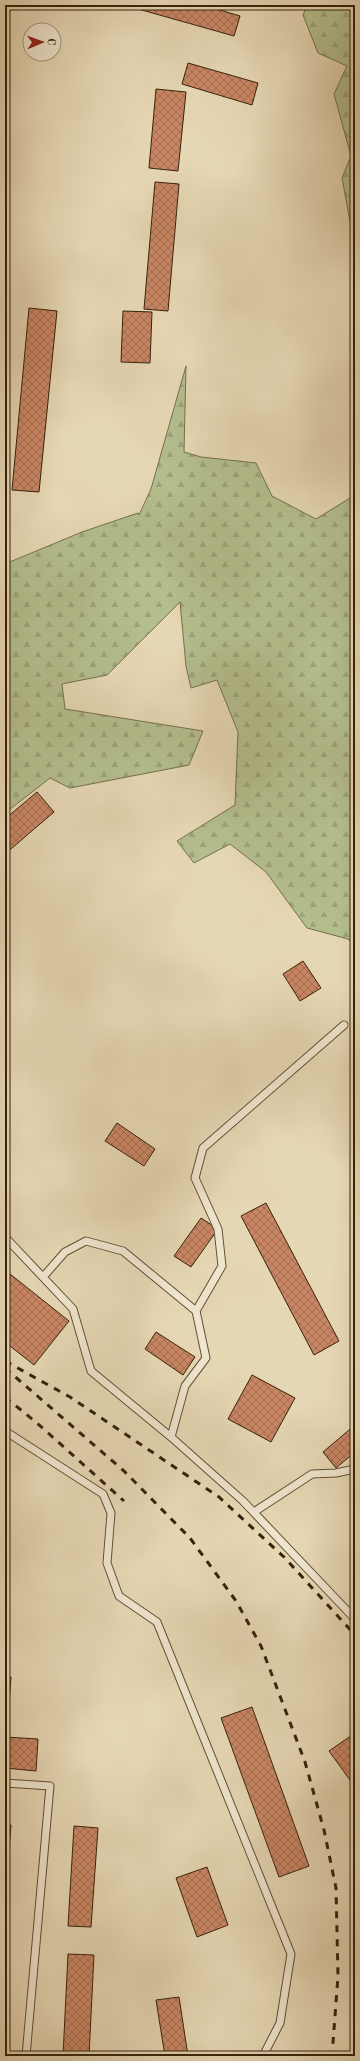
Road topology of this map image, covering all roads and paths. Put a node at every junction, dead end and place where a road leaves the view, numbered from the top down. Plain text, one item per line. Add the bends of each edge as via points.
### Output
1 (344, 1025) dead end
2 (5, 1238) edge
3 (43, 1277) junction
4 (196, 1311) junction
5 (5, 1431) edge
6 (171, 1437) junction
7 (355, 1469) edge
8 (254, 1512) junction
9 (355, 1619) edge
10 (5, 1783) edge
11 (26, 2056) edge
12 (263, 2056) edge

1 - 4 lane via 203,1148 195,1178 218,1229 222,1266
2 - 3 lane
3 - 4 lane via 65,1252 86,1241 123,1252
3 - 6 lane via 73,1309 91,1371
4 - 6 lane via 206,1358 185,1386
5 - 12 lane via 103,1494 111,1513 107,1563 119,1596 157,1622 291,1954 280,2023
6 - 8 lane
7 - 8 lane via 312,1474
8 - 9 lane
10 - 11 lane via 50,1786

